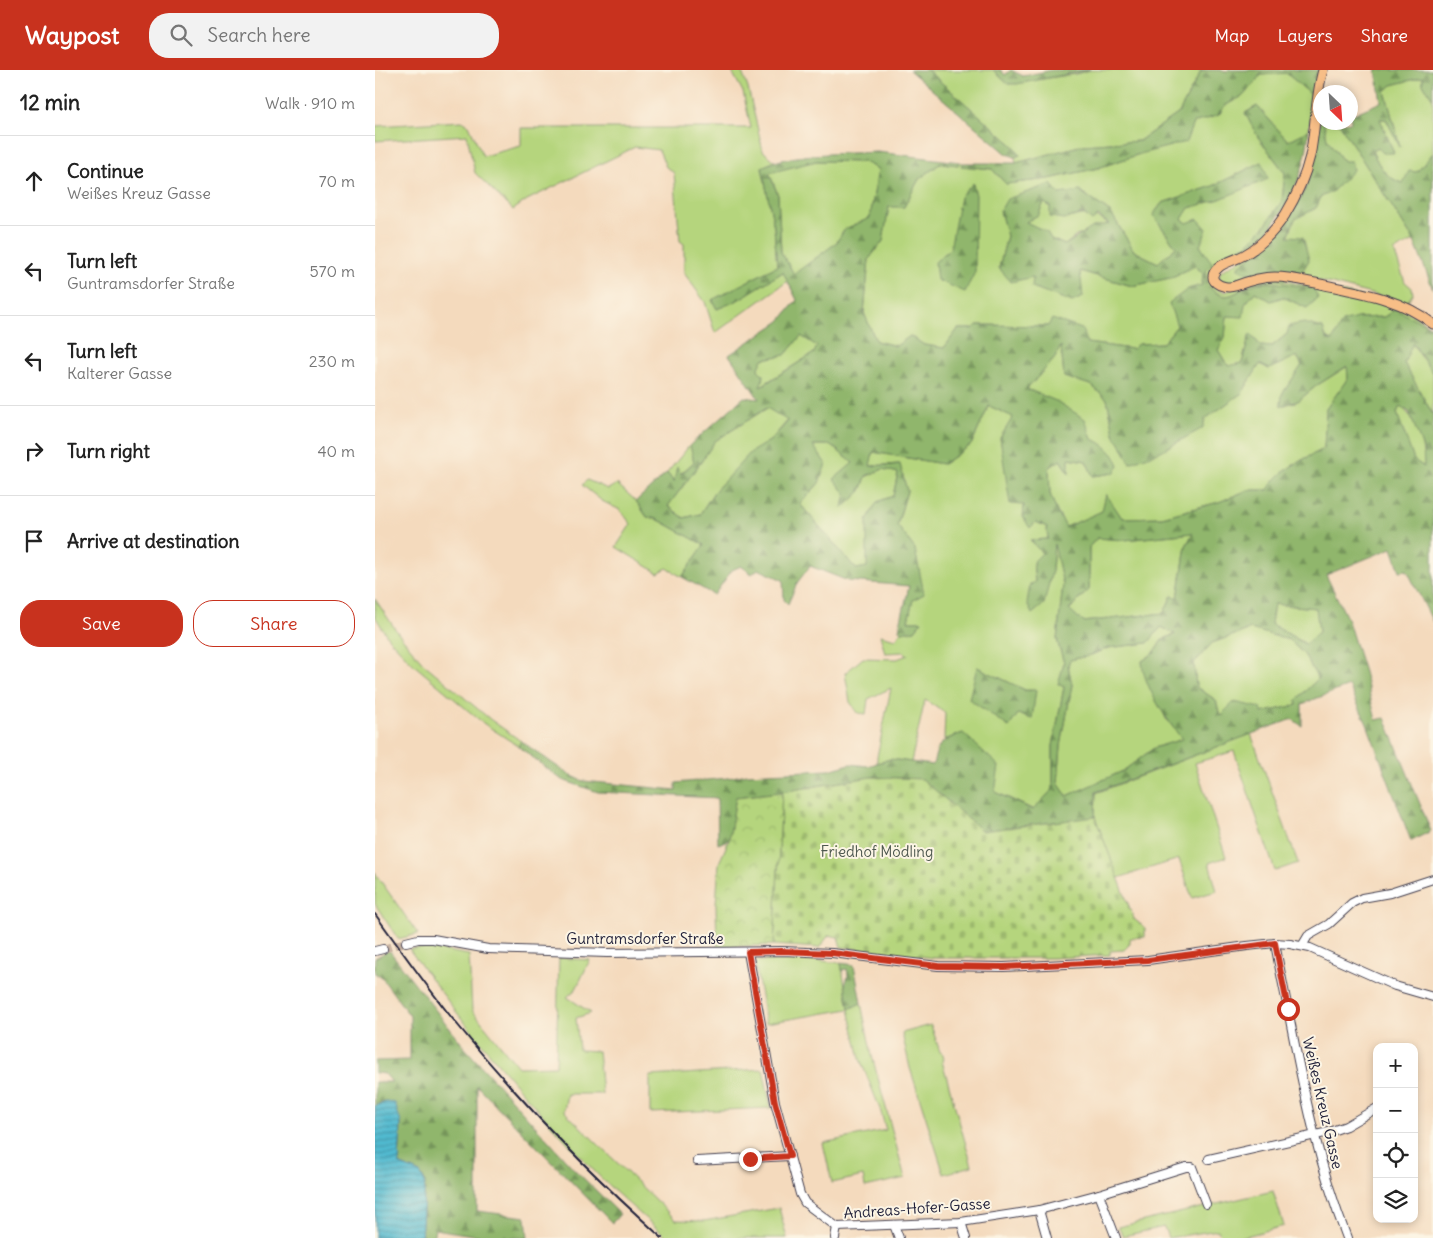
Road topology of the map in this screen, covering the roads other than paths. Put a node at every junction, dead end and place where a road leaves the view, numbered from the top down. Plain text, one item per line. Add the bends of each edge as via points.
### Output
1 (1323, 70) edge
2 (1433, 324) edge
3 (1433, 879) edge
4 (406, 942) tunnel mouth
5 (1275, 943) junction
6 (1302, 946) junction
7 (748, 952) junction
8 (1433, 996) edge
9 (1373, 1110) edge
10 (1315, 1136) junction
11 (790, 1156) junction
12 (1209, 1159) dead end
13 (697, 1161) dead end
14 (1099, 1194) junction
15 (1206, 1204) dead end
16 (1039, 1210) junction
17 (961, 1222) junction
18 (895, 1225) junction
19 (837, 1227) junction
20 (835, 1238) edge
21 (899, 1238) edge
22 (966, 1238) edge
23 (1047, 1238) edge
24 (1116, 1238) edge
25 (1347, 1238) edge

1 - 2 main road via 1317,89 1310,155 1295,198 1284,217 1258,245 1246,255 1216,269 1215,282 1228,287 1265,277 1289,278 1360,292 1401,305
3 - 6 street via 1351,903 1329,924 1308,936
4 - 7 street, Guntramsdorfer Straße via 433,939 488,949 558,952
5 - 6 street, Guntramsdorfer Straße
5 - 7 street, Guntramsdorfer Straße via 1148,960 1004,967 938,966 832,953
5 - 10 street, Weißes Kreuz Gasse
6 - 8 street, Guntramsdorfer Straße via 1395,986
7 - 11 street via 775,1102
9 - 10 street via 1346,1126
10 - 12 street
10 - 25 street, Weißes Kreuz Gasse
11 - 13 street
11 - 19 street, Andreas-Hofer-Gasse via 805,1203
14 - 15 street, Andreas-Hofer-Gasse via 1186,1166 1192,1167
14 - 16 street, Andreas-Hofer-Gasse
14 - 24 street
16 - 17 street, Andreas-Hofer-Gasse
16 - 23 street
17 - 18 street, Andreas-Hofer-Gasse
17 - 22 street
18 - 19 street, Andreas-Hofer-Gasse
18 - 21 street
19 - 20 street

